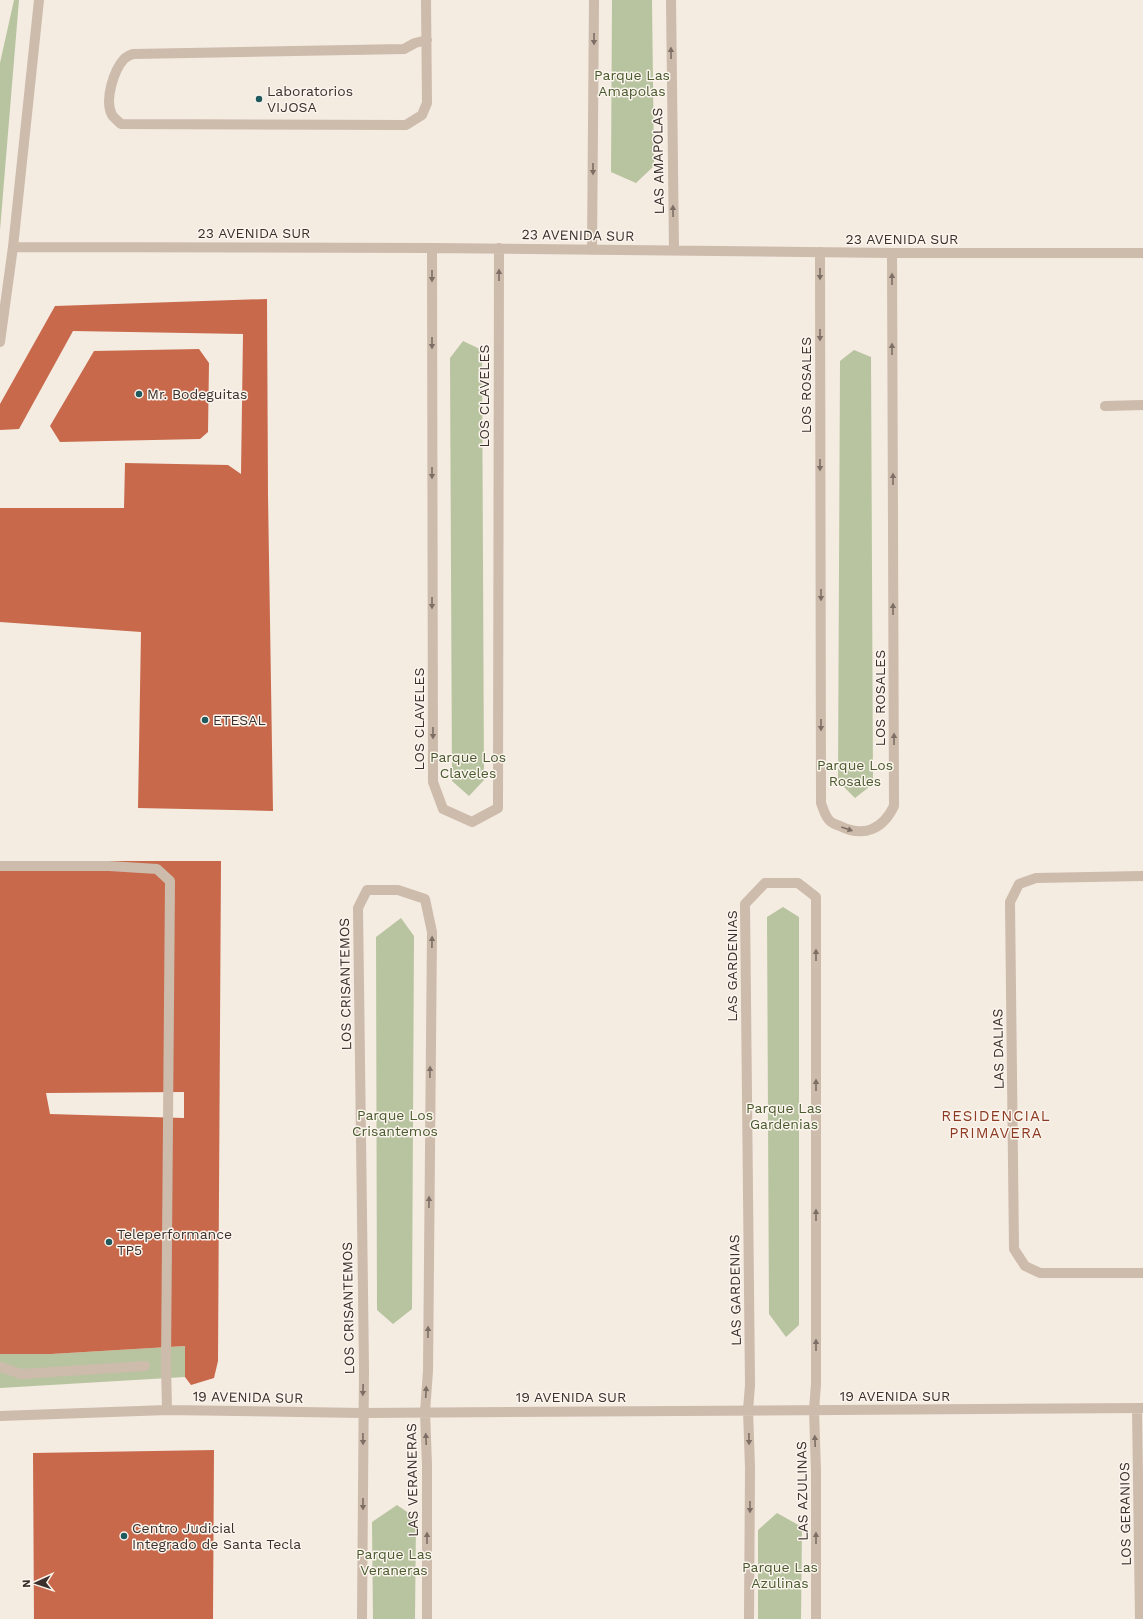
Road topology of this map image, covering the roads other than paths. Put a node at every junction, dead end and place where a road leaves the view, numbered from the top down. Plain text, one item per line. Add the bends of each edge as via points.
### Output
1 (38, 0) edge
2 (426, 0) edge
3 (594, 0) edge
4 (670, 0) edge
5 (427, 40) junction
6 (13, 247) junction
7 (432, 248) junction
8 (499, 248) junction
9 (592, 250) junction
10 (674, 250) junction
11 (820, 252) junction
12 (892, 253) junction
13 (1143, 253) edge
14 (0, 342) edge
15 (1143, 405) edge
16 (1105, 406) dead end
17 (0, 866) edge
18 (1143, 876) edge
19 (1143, 1273) edge
20 (145, 1366) dead end
21 (0, 1367) edge
22 (1140, 1408) edge
23 (167, 1410) junction
24 (748, 1410) junction
25 (814, 1410) junction
26 (425, 1412) junction
27 (362, 1413) junction
28 (0, 1416) edge
29 (362, 1619) edge
30 (427, 1619) edge
31 (749, 1619) edge
32 (816, 1619) edge
33 (1140, 1619) edge

1 - 6 street
2 - 5 street
3 -> 9 street
10 -> 4 street, LAS AMAPOLAS
5 - 5 street via 415,43 404,50 132,54 125,58 119,68 110,89 109,102 112,115 121,124 406,125 422,115 427,103
6 - 7 street, 23 AVENIDA SUR
6 - 14 street
7 - 8 street, 23 AVENIDA SUR
7 -> 8 street, LOS CLAVELES via 433,782 443,809 472,822 498,808
8 - 9 street, 23 AVENIDA SUR
9 - 10 street, 23 AVENIDA SUR
10 - 11 street, 23 AVENIDA SUR
11 - 12 street, 23 AVENIDA SUR
11 -> 12 street, LOS ROSALES via 821,803 829,821 848,830 861,832 882,824 890,816 894,806
12 - 13 street, 23 AVENIDA SUR
15 - 16 street
17 - 23 street via 109,866 156,869 170,881
18 - 19 street, LAS DALIAS via 1036,878 1019,884 1010,902 1014,1249 1025,1266 1040,1273
20 - 21 street via 21,1374
22 - 25 street, 19 AVENIDA SUR
22 - 33 street, LOS GERANIOS
23 - 27 street, 19 AVENIDA SUR
23 - 28 street, 19 AVENIDA SUR
24 - 25 street, 19 AVENIDA SUR
25 -> 24 street, LAS GARDENIAS via 816,897 798,883 765,883 745,904 750,1377
24 - 26 street, 19 AVENIDA SUR
24 -> 31 street
32 -> 25 street, LAS AZULINAS
26 - 27 street, 19 AVENIDA SUR
26 -> 27 street, LOS CRISANTEMOS via 428,1371 432,932 425,899 398,890 367,890 358,908 364,1368
30 -> 26 street, LAS VERANERAS
27 -> 29 street

